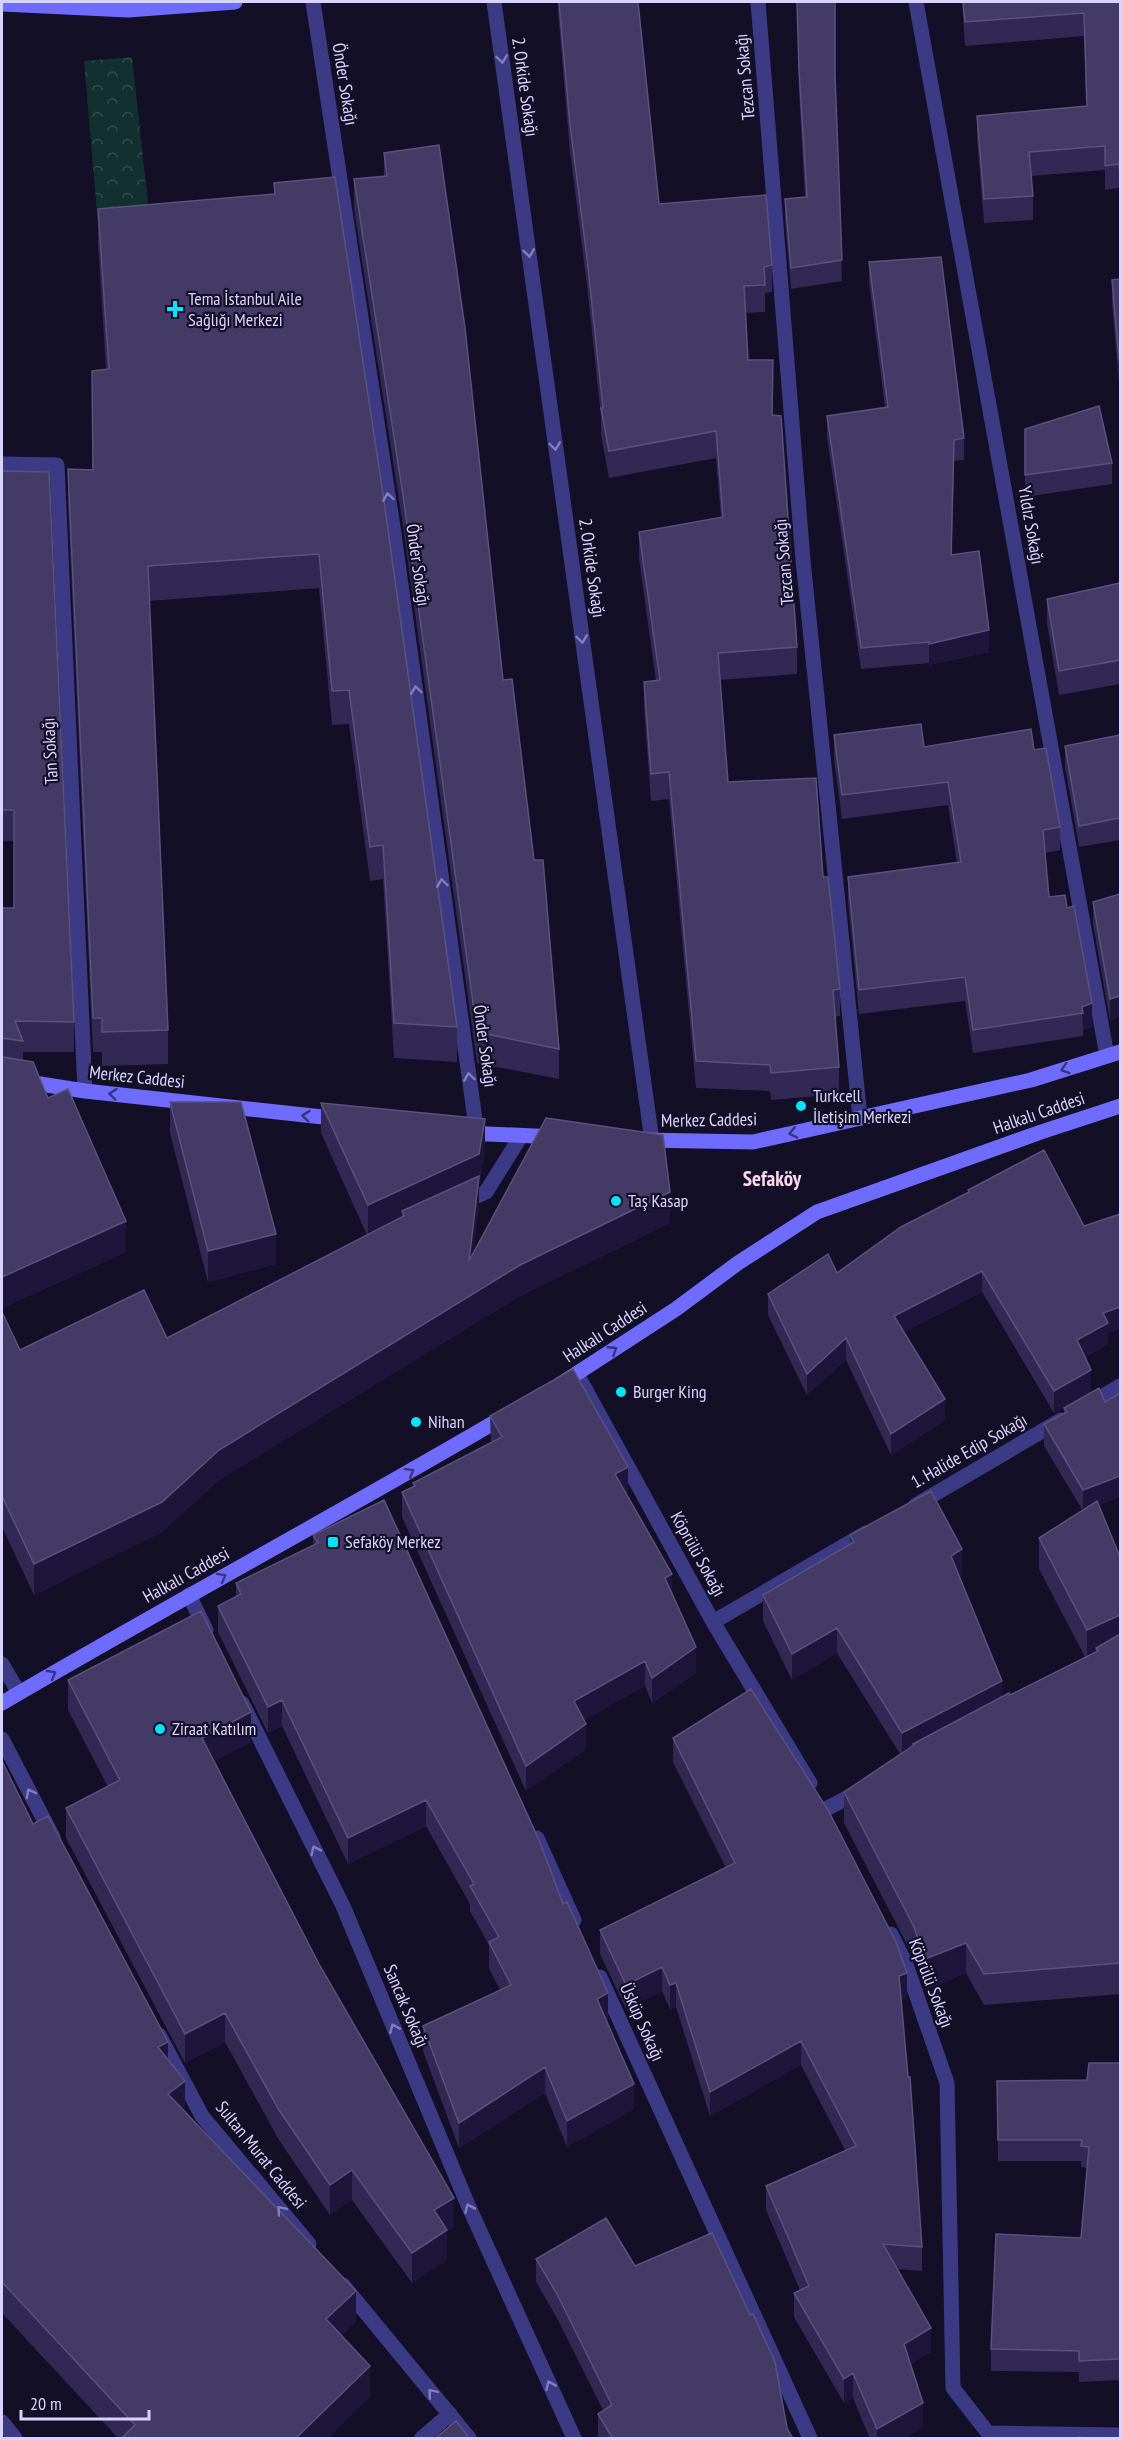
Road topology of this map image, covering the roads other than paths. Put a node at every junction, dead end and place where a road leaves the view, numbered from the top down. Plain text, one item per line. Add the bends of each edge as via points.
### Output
1 (235, 2) edge
2 (312, 2) edge
3 (494, 2) edge
4 (759, 2) edge
5 (916, 2) edge
6 (2, 4) edge
7 (49, 4) edge
8 (2, 464) edge
9 (1114, 1054) edge
10 (2, 1078) edge
11 (85, 1091) junction
12 (1120, 1106) edge
13 (860, 1118) junction
14 (358, 1121) edge
15 (454, 1132) edge
16 (477, 1134) junction
17 (521, 1136) junction
18 (569, 1138) edge
19 (628, 1140) edge
20 (652, 1141) junction
21 (443, 1212) edge
22 (577, 1374) junction
23 (1120, 1386) edge
24 (547, 1392) edge
25 (518, 1409) edge
26 (904, 1511) edge
27 (874, 1529) edge
28 (189, 1595) junction
29 (713, 1622) junction
30 (210, 1638) edge
31 (2, 1664) edge
32 (237, 1692) edge
33 (19, 1693) junction
34 (2, 1703) edge
35 (2, 1739) edge
36 (878, 1781) edge
37 (529, 1821) edge
38 (63, 1854) edge
39 (884, 1922) edge
40 (582, 1939) edge
41 (592, 1960) edge
42 (152, 2022) edge
43 (318, 2254) edge
44 (333, 2273) edge
45 (450, 2414) junction
46 (2, 2422) edge
47 (1120, 2434) edge
48 (15, 2439) edge
49 (422, 2439) edge
50 (468, 2439) edge
51 (574, 2439) edge
52 (810, 2439) edge

1 - 7 main road via 128,10
16 -> 2 street, Önder Sokağı via 393,526
3 -> 20 street, 2. Orkide Sokağı
4 - 13 street, Tezcan Sokağı via 803,560
5 - 9 street, Yıldız Sokağı
6 - 7 main road
8 - 11 street, Tan Sokağı via 57,465
9 -> 13 main road, Merkez Caddesi via 1031,1080
10 - 11 main road, Merkez Caddesi
14 -> 11 main road, Merkez Caddesi
22 -> 12 main road, Halkalı Caddesi via 817,1212
13 -> 20 main road, Merkez Caddesi via 753,1142
15 - 16 main road
16 - 17 main road
17 - 18 main road
17 - 21 street via 486,1192
19 - 20 main road, Merkez Caddesi
22 - 24 main road, Halkalı Caddesi
22 - 29 street, Köprülü Sokağı
23 - 26 street, 1. Halide Edip Sokağı
28 -> 25 main road, Halkalı Caddesi via 381,1496
27 - 29 street
28 - 30 street
33 -> 28 main road, Halkalı Caddesi
29 - 36 street, Köprülü Sokağı via 828,1814
31 - 33 street
51 -> 32 street, Sancak Sokağı via 468,2205 343,1906
33 - 34 main road, Halkalı Caddesi
38 -> 35 street
37 - 40 street
39 - 47 street, Köprülü Sokağı via 905,1962 947,2082 953,2388 988,2433
41 - 52 street, Üsküp Sokağı
43 -> 42 street, Sultan Murat Caddesi via 202,2116
45 -> 44 street
45 - 49 street
45 - 50 street
46 - 48 street

